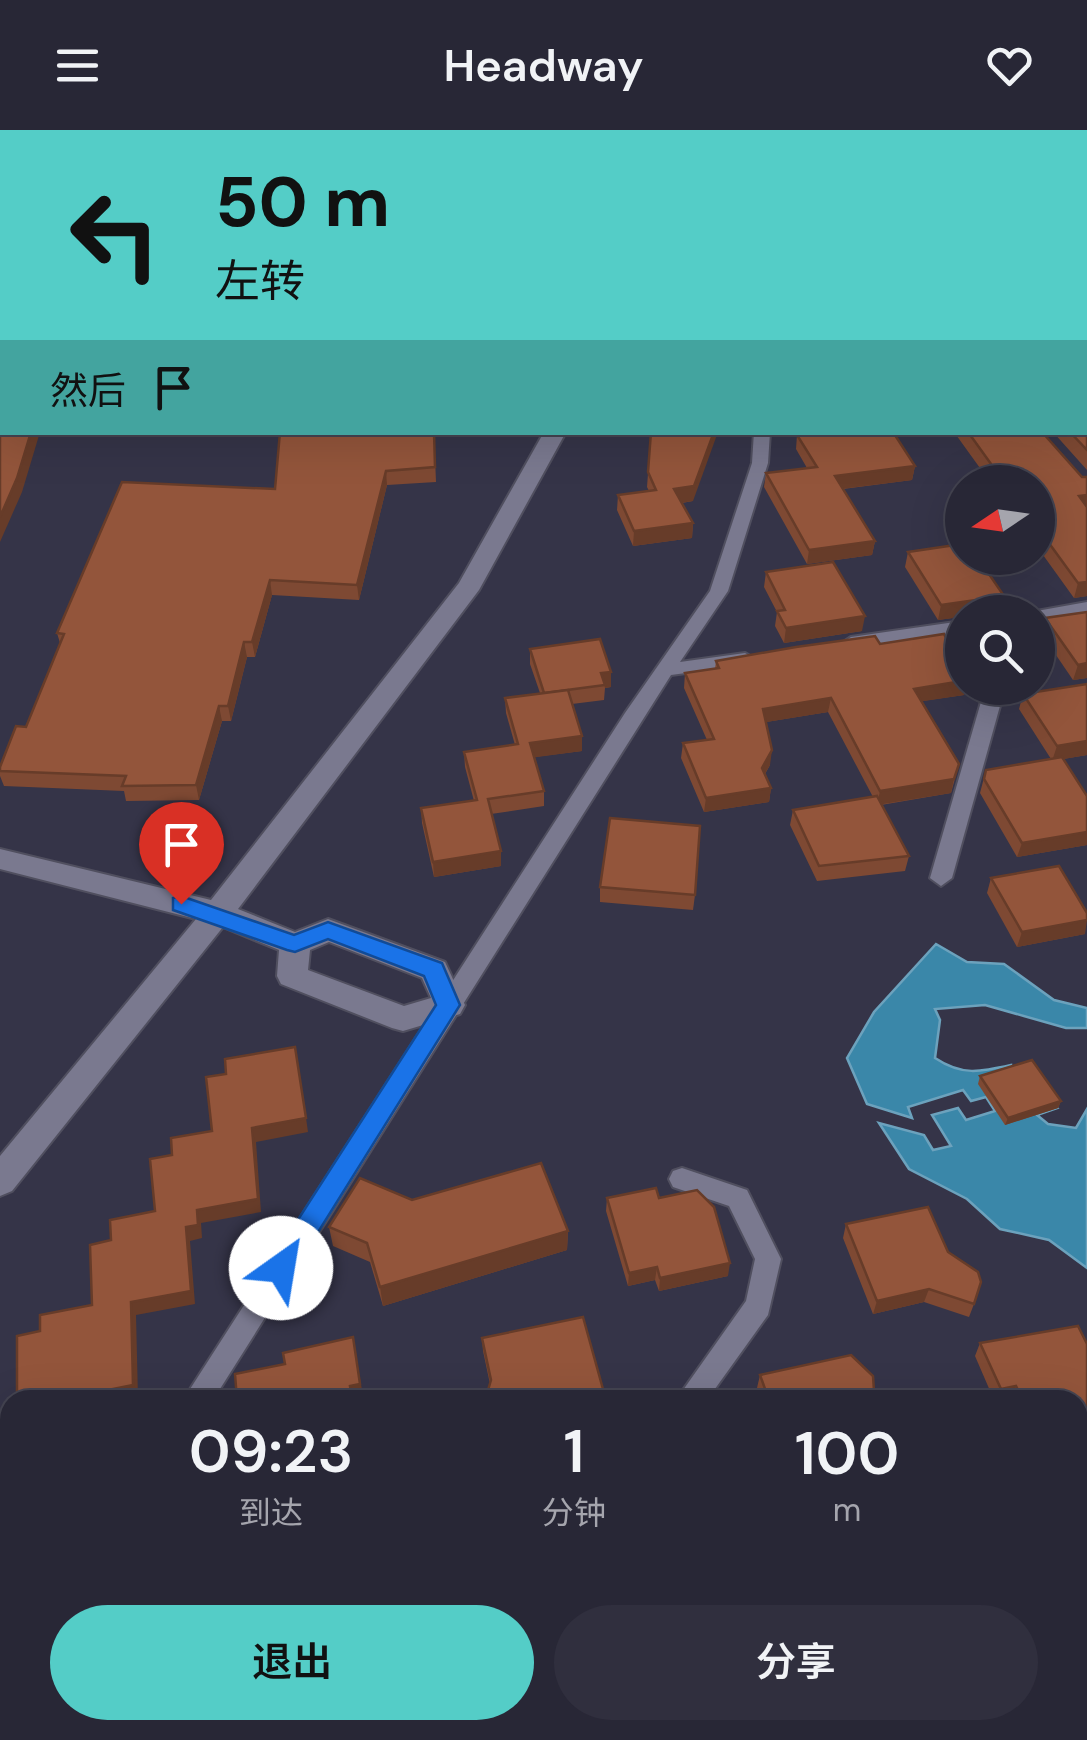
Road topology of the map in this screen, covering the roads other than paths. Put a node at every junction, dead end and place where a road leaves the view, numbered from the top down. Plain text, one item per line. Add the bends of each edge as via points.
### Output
1 (553, 435) edge
2 (762, 435) edge
3 (1087, 608) edge
4 (1055, 613) edge
5 (945, 629) edge
6 (832, 646) edge
7 (758, 657) edge
8 (664, 670) junction
9 (991, 705) edge
10 (0, 859) edge
11 (941, 878) dead end
12 (218, 914) junction
13 (295, 944) junction
14 (448, 1005) junction
15 (682, 1179) dead end
16 (0, 1181) edge
17 (203, 1390) edge
18 (697, 1390) edge

1 - 12 street via 470,585
2 - 8 lane via 760,462 719,590
3 - 4 lane
5 - 6 lane
7 - 8 lane
8 - 14 lane
9 - 11 lane
10 - 12 street
12 - 13 street
12 - 16 street
13 - 14 street via 328,930 434,970
13 - 14 street via 292,976 403,1019
14 - 17 lane
15 - 18 lane via 738,1198 768,1259 758,1306

